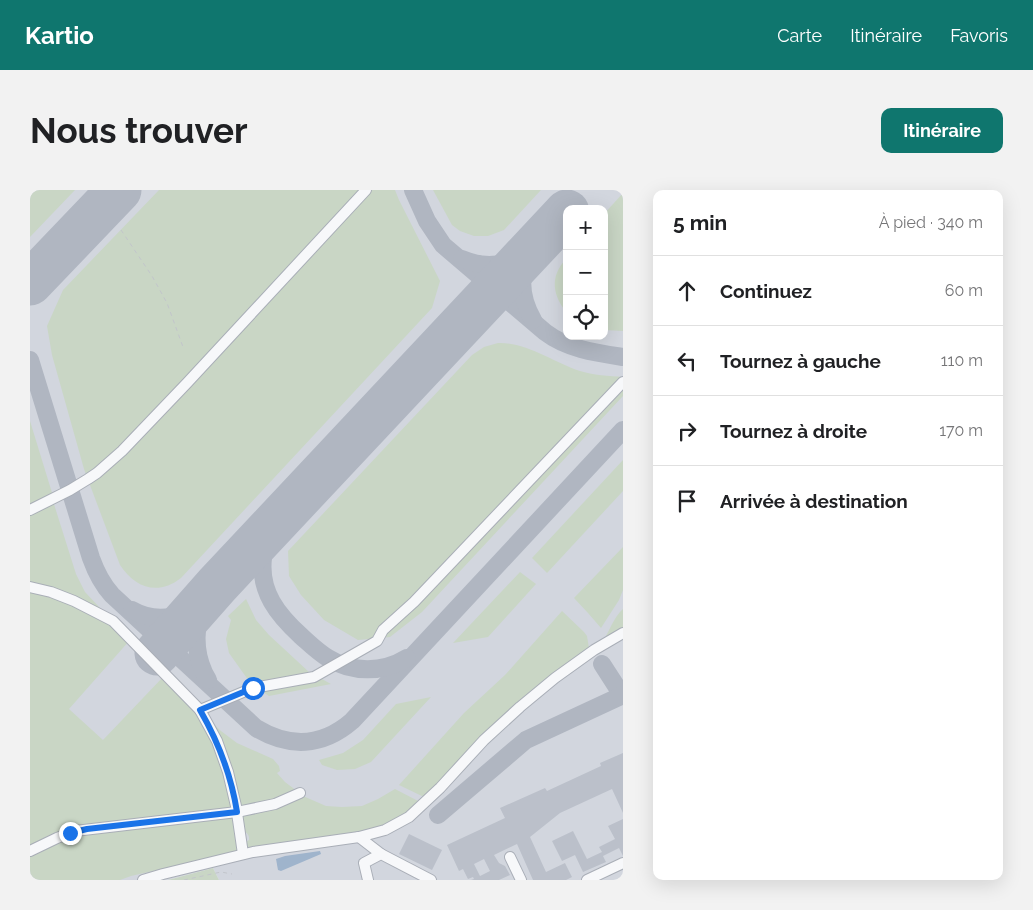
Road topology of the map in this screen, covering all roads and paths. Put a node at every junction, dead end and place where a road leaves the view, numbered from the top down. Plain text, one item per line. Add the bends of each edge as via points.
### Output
1 (366, 190) edge
2 (121, 230) dead end
3 (183, 347) dead end
4 (623, 382) edge
5 (30, 510) edge
6 (30, 587) edge
7 (623, 633) edge
8 (200, 710) junction
9 (300, 793) dead end
10 (237, 812) junction
11 (359, 837) junction
12 (30, 851) edge
13 (244, 854) junction
14 (381, 854) junction
15 (510, 857) dead end
16 (623, 863) edge
17 (232, 874) dead end
18 (143, 880) edge
19 (184, 880) edge
20 (368, 880) edge
21 (431, 880) edge
22 (521, 880) edge
23 (587, 880) edge

1 - 5 lane via 122,451 88,479
2 - 3 path via 156,282
4 - 8 lane via 414,602 382,630 377,640 314,677 253,688
6 - 8 lane via 74,601 113,621
7 - 11 lane via 562,672 520,708 409,817 385,830
8 - 10 lane via 217,741
9 - 10 lane via 275,804
10 - 12 lane via 75,831
10 - 13 lane
11 - 13 lane
11 - 14 lane
13 - 18 lane
14 - 20 lane via 364,863
14 - 21 lane
15 - 22 lane
16 - 23 lane
17 - 19 path via 220,872

